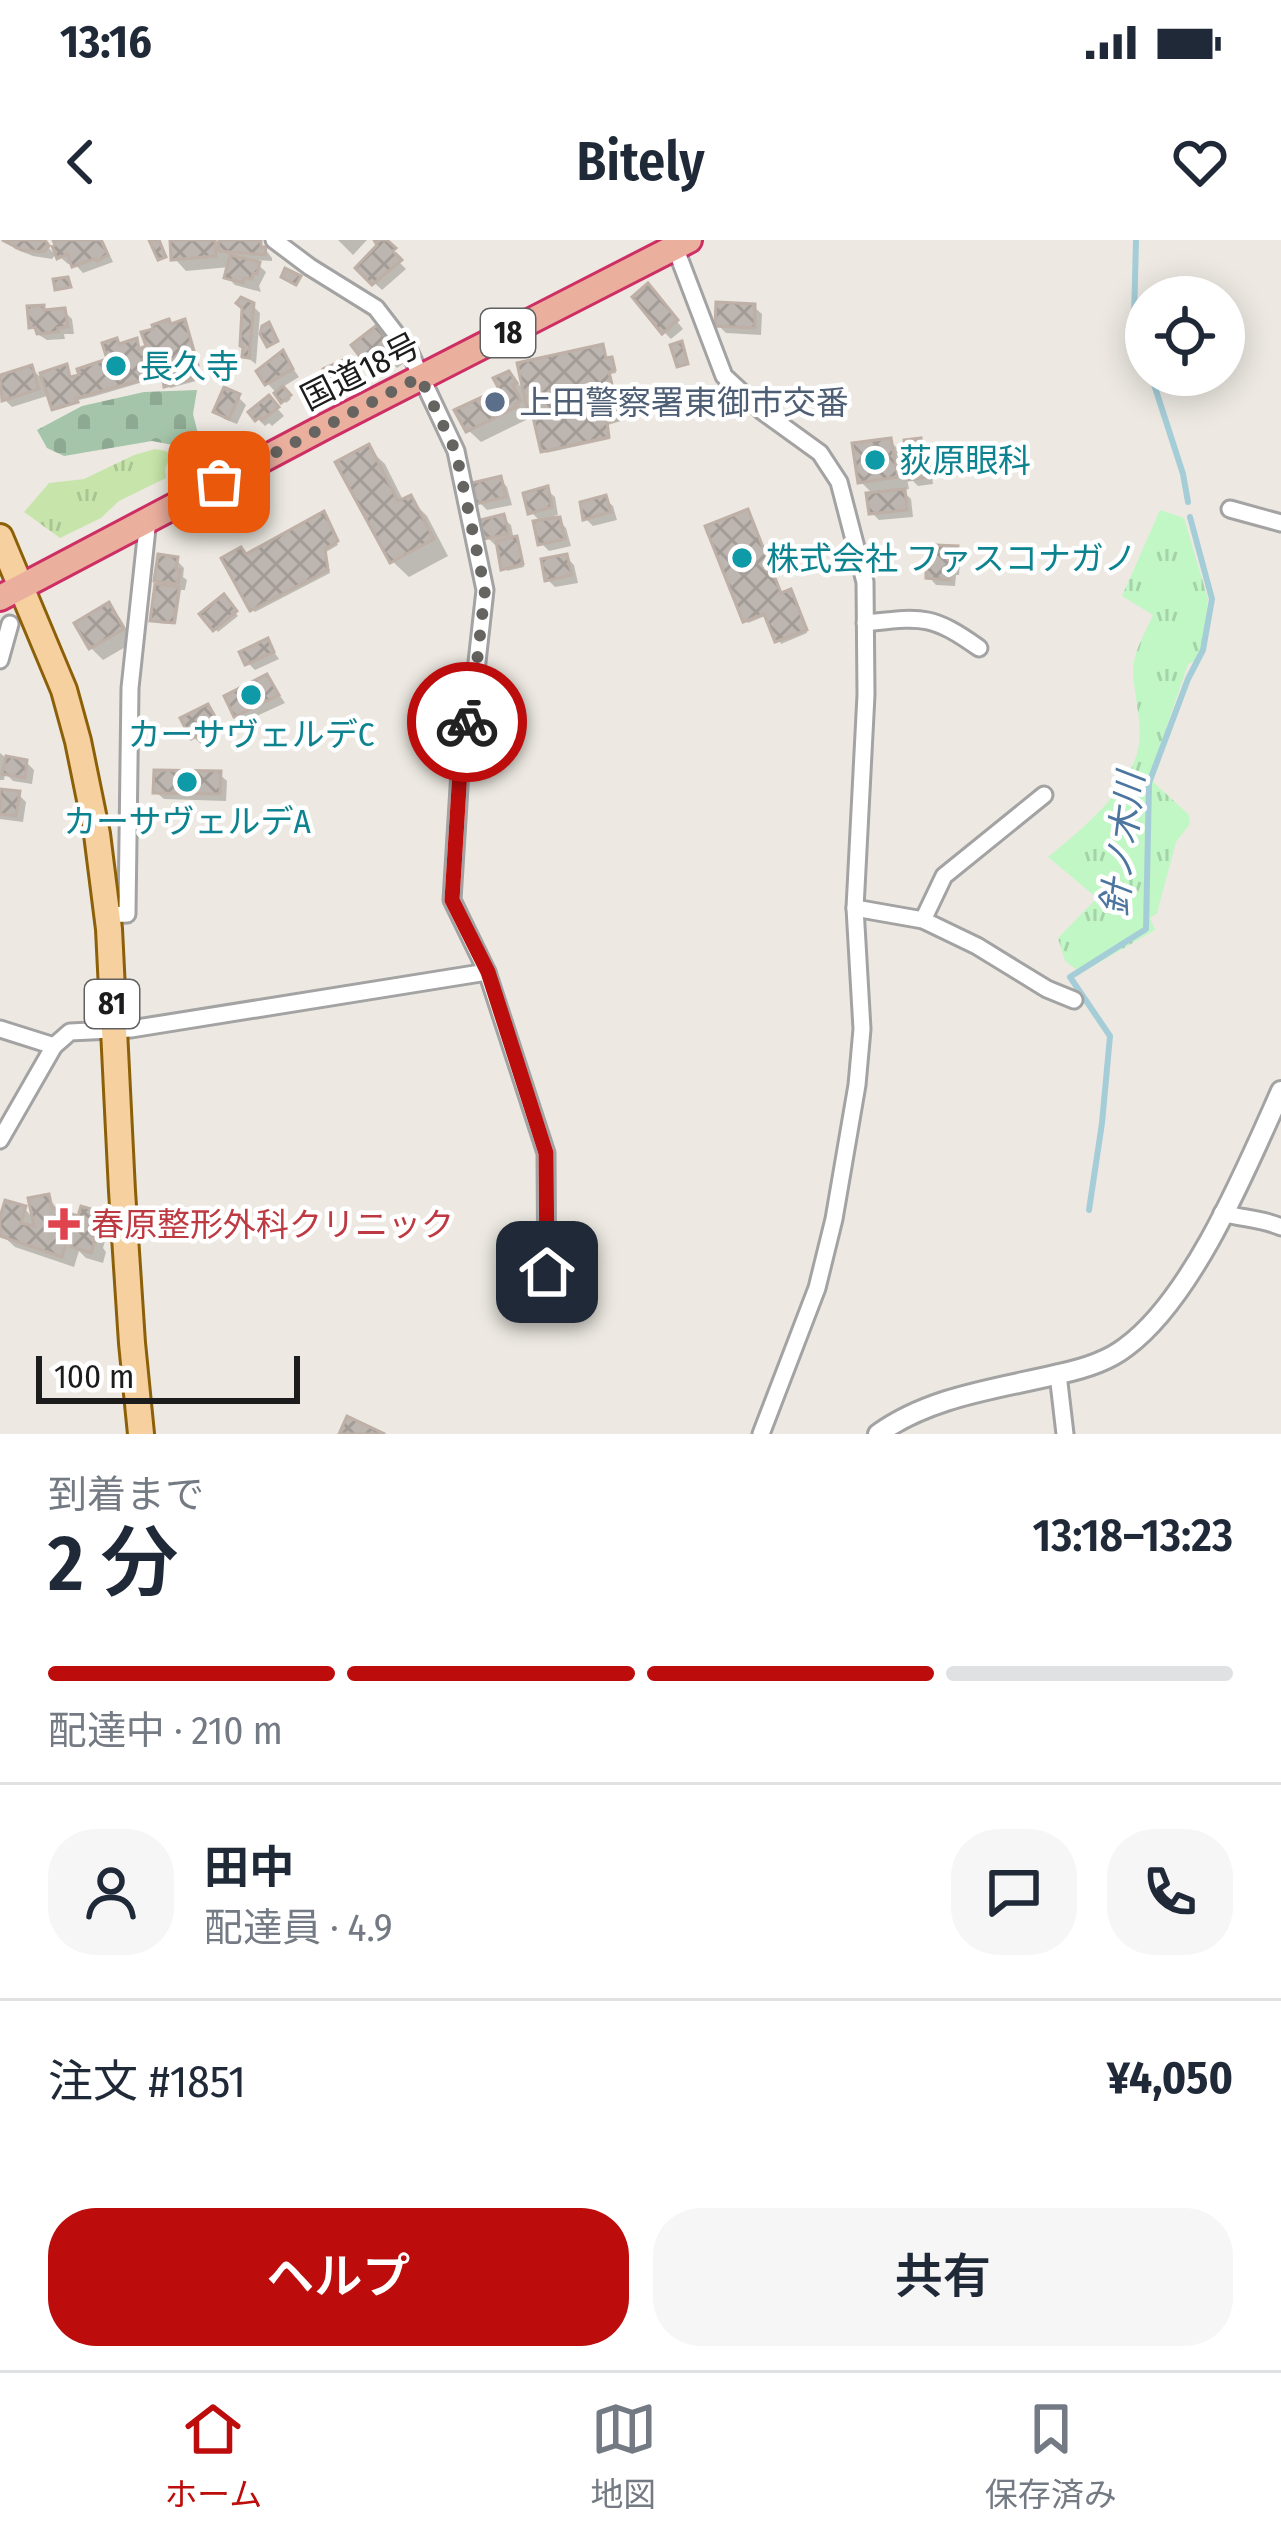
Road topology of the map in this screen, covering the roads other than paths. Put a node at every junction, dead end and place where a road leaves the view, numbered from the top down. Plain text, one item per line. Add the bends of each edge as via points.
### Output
1 (274, 240) edge
2 (682, 244) edge
3 (420, 377) junction
4 (1230, 509) dead end
5 (148, 519) junction
6 (1281, 523) edge
7 (0, 537) edge
8 (11, 592) edge
9 (865, 623) junction
10 (10, 624) dead end
11 (979, 648) dead end
12 (0, 660) edge
13 (1044, 795) dead end
14 (128, 830) junction
15 (97, 834) junction
16 (855, 908) junction
17 (106, 915) junction
18 (923, 920) junction
19 (488, 972) junction
20 (1073, 1000) dead end
21 (112, 1028) junction
22 (0, 1029) edge
23 (54, 1046) junction
24 (1281, 1090) edge
25 (0, 1140) edge
26 (1222, 1213) junction
27 (1281, 1227) edge
28 (547, 1311) dead end
29 (1058, 1375) junction
30 (141, 1434) edge
31 (760, 1434) edge
32 (878, 1434) edge
33 (1065, 1434) edge

1 - 3 street via 376,308
2 - 3 highway, 国道18号 / 18
2 - 9 street via 724,376 820,453 839,482 865,582
3 - 5 highway, 国道18号 / 18
3 - 19 street via 456,452 485,590 461,755 452,900
4 - 6 street
5 - 8 highway, 国道18号 / 18
5 - 14 street via 130,688
7 - 8 main road, 81
8 - 15 main road, 81 via 56,667
9 - 11 street via 918,617
9 - 16 street
10 - 12 street
13 - 18 street via 944,876
14 - 15 street
14 - 17 street via 127,914
15 - 17 main road, 81
16 - 18 street
16 - 31 street via 862,1029 834,1219 817,1288
17 - 21 main road, 81
18 - 20 street
19 - 21 street
19 - 28 street via 546,1153
21 - 23 street via 70,1033
21 - 30 main road, 81
22 - 23 street
23 - 25 street
24 - 26 street
26 - 27 street
26 - 29 street via 1150,1328 1095,1365
29 - 32 street via 976,1392 904,1416
29 - 33 street

